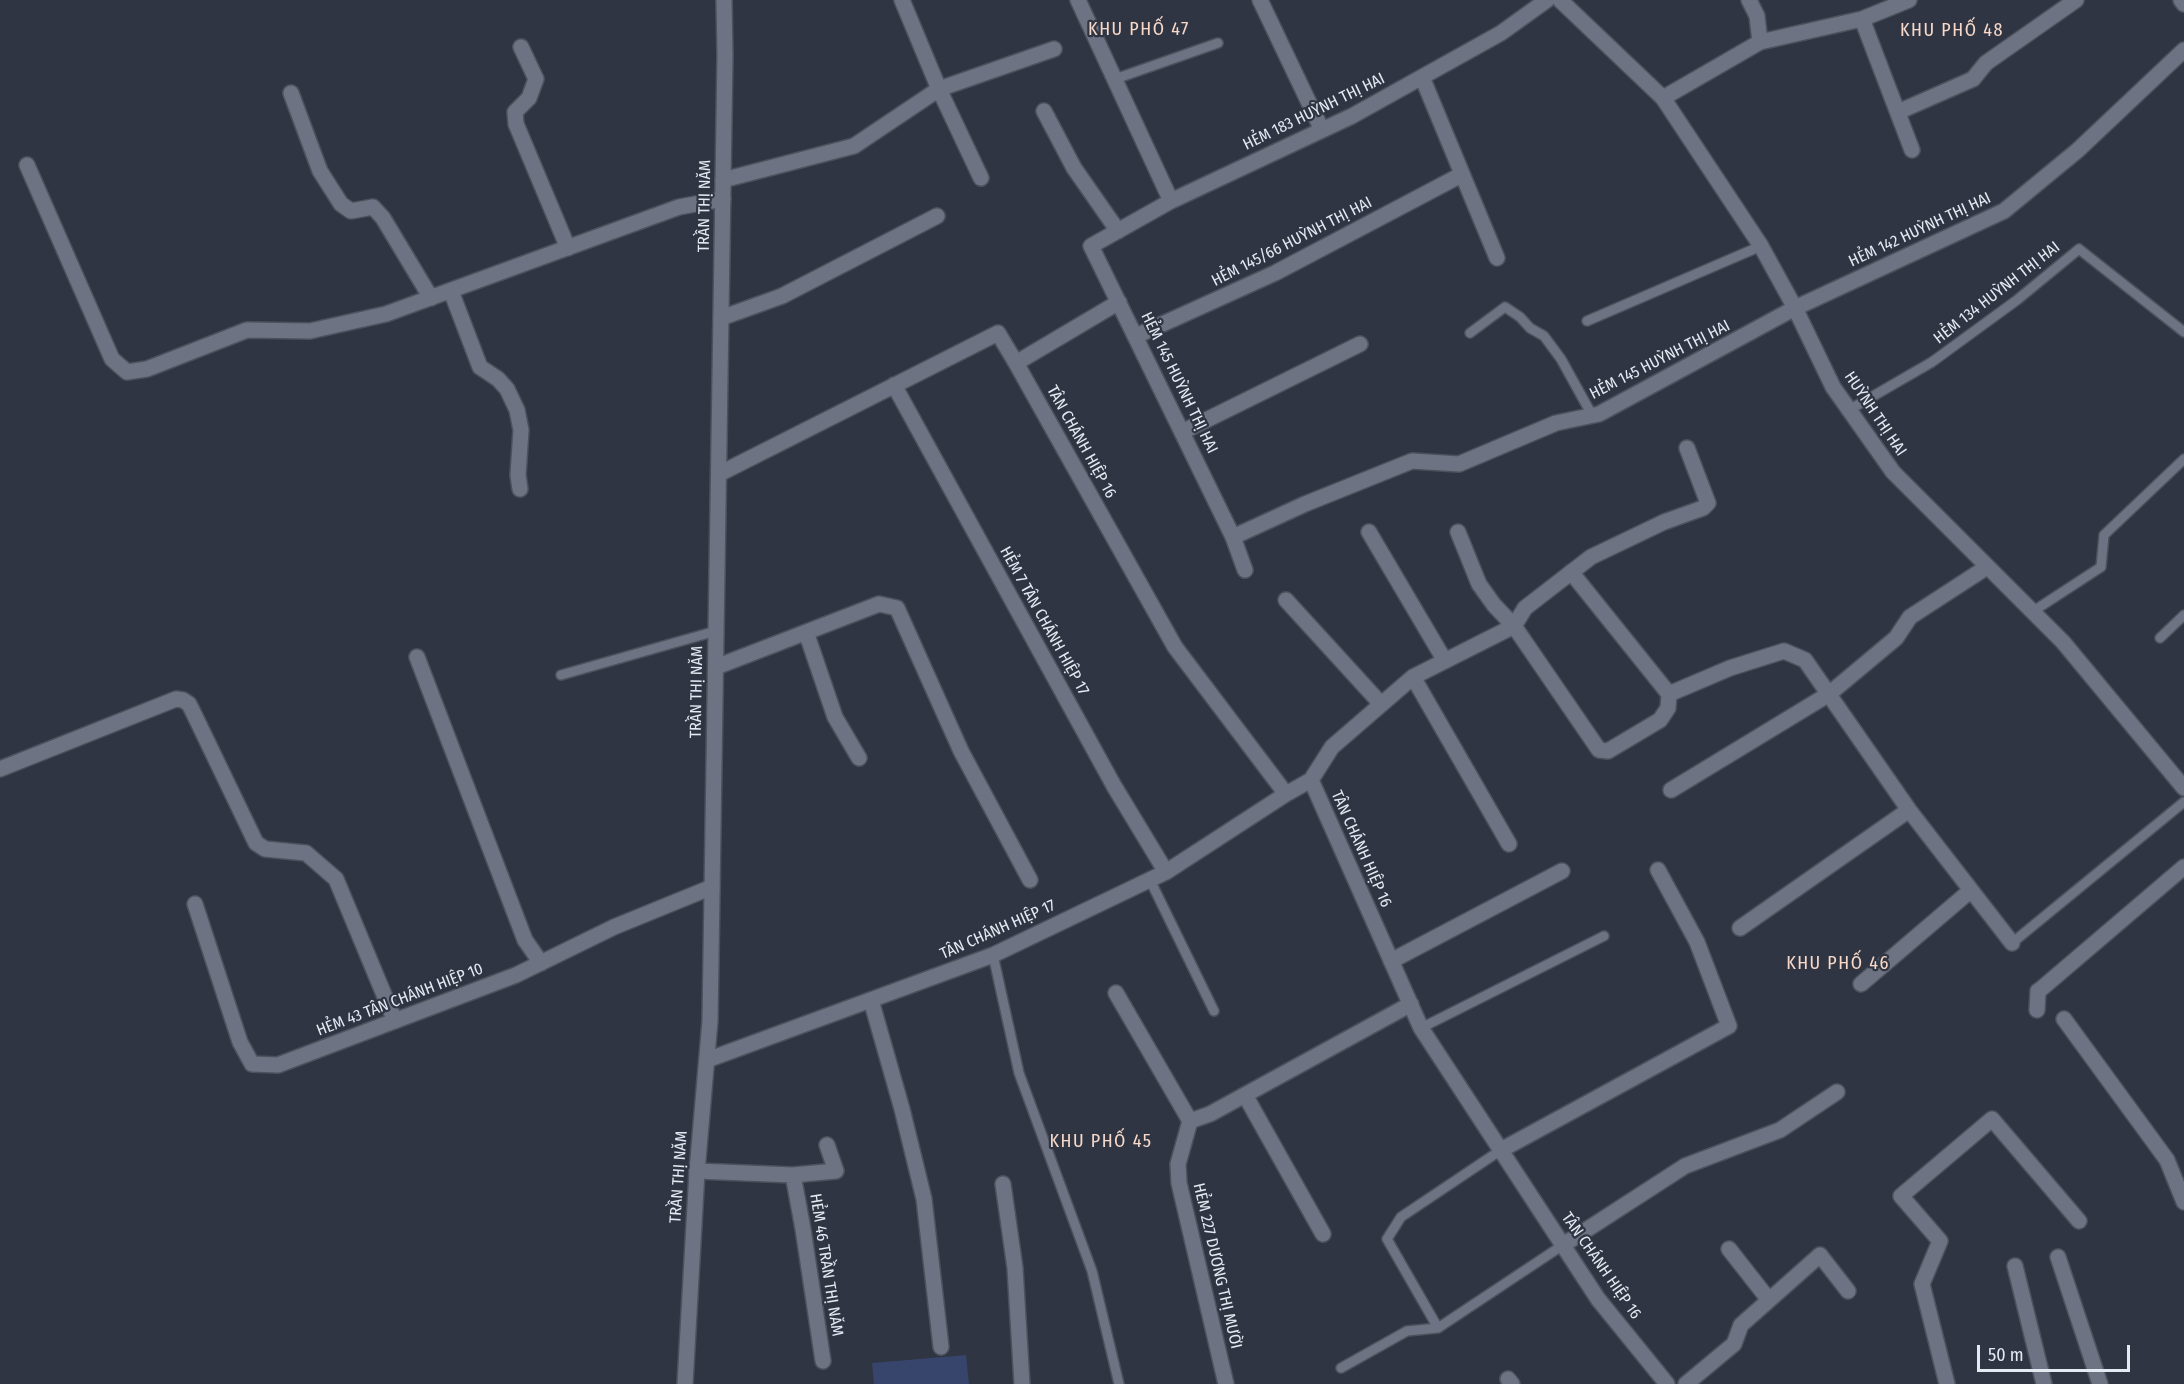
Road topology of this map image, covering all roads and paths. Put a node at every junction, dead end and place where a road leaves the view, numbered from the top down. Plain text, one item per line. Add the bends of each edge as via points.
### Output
1 (724, 0) edge
2 (902, 0) edge
3 (1078, 0) edge
4 (1260, 0) edge
5 (1547, 0) edge
6 (1560, 0) edge
7 (1749, 0) edge
8 (1909, 0) edge
9 (2076, 0) edge
10 (2181, 0) edge
11 (2184, 4) edge
12 (1862, 19) junction
13 (1760, 42) junction
14 (1218, 43) dead end
15 (521, 47) dead end
16 (1054, 49) dead end
17 (2184, 50) edge
18 (1422, 77) junction
19 (1115, 79) junction
20 (939, 90) junction
21 (291, 93) dead end
22 (1663, 98) junction
23 (1044, 111) dead end
24 (1898, 112) junction
25 (1322, 130) junction
26 (1912, 150) dead end
27 (27, 165) dead end
28 (1461, 175) junction
29 (981, 178) dead end
30 (723, 180) junction
31 (723, 200) junction
32 (1171, 201) junction
33 (937, 216) dead end
34 (1118, 231) junction
35 (1091, 246) joint
36 (1761, 246) junction
37 (568, 248) junction
38 (1497, 258) dead end
39 (451, 291) junction
40 (431, 298) junction
41 (1119, 302) junction
42 (1796, 308) junction
43 (721, 318) junction
44 (1587, 321) dead end
45 (2184, 332) edge
46 (1470, 333) dead end
47 (1136, 336) junction
48 (1360, 344) dead end
49 (1016, 363) junction
50 (894, 385) junction
51 (1849, 410) junction
52 (1592, 415) junction
53 (1182, 432) junction
54 (1687, 448) dead end
55 (2184, 459) edge
56 (718, 474) junction
57 (520, 489) dead end
58 (1369, 532) dead end
59 (1458, 532) dead end
60 (1233, 537) junction
61 (1987, 567) junction
62 (1245, 570) dead end
63 (1571, 572) junction
64 (1286, 600) dead end
65 (2032, 612) junction
66 (2184, 615) edge
67 (1514, 626) junction
68 (716, 631) junction
69 (806, 632) junction
70 (2160, 638) dead end
71 (417, 657) dead end
72 (1445, 661) junction
73 (716, 667) junction
74 (561, 675) dead end
75 (1413, 677) junction
76 (1669, 694) junction
77 (1829, 694) junction
78 (1381, 704) junction
79 (859, 758) dead end
80 (0, 769) edge
81 (1311, 780) junction
82 (2184, 788) edge
83 (1671, 790) dead end
84 (1286, 795) junction
85 (2184, 802) edge
86 (1909, 810) junction
87 (1509, 843) dead end
88 (2184, 867) edge
89 (1658, 870) dead end
90 (1562, 871) dead end
91 (1166, 872) junction
92 (1030, 880) dead end
93 (1150, 880) junction
94 (712, 887) junction
95 (1970, 891) junction
96 (195, 904) dead end
97 (1740, 928) dead end
98 (1604, 936) dead end
99 (2012, 943) joint
100 (993, 955) junction
101 (1391, 961) junction
102 (541, 963) junction
103 (1861, 984) dead end
104 (1116, 993) dead end
105 (871, 1000) junction
106 (1411, 1004) junction
107 (2037, 1010) dead end
108 (1214, 1011) dead end
109 (2064, 1020) dead end
110 (394, 1021) junction
111 (1421, 1028) junction
112 (707, 1060) junction
113 (1837, 1092) dead end
114 (1245, 1095) junction
115 (1190, 1121) junction
116 (827, 1144) dead end
117 (1501, 1150) junction
118 (697, 1171) junction
119 (792, 1174) junction
120 (1003, 1184) dead end
121 (2184, 1202) edge
122 (2079, 1221) dead end
123 (1323, 1234) dead end
124 (1563, 1245) junction
125 (1729, 1249) dead end
126 (2058, 1257) dead end
127 (2015, 1266) dead end
128 (1848, 1291) dead end
129 (1769, 1300) junction
130 (1438, 1328) junction
131 (940, 1347) dead end
132 (823, 1361) dead end
133 (1341, 1368) dead end
134 (684, 1384) edge
135 (1022, 1384) edge
136 (1119, 1384) edge
137 (1226, 1384) edge
138 (1667, 1384) edge
139 (1686, 1384) edge
140 (1947, 1384) edge
141 (2044, 1384) edge
142 (2100, 1384) edge

1 - 30 street, TRẦN THỊ NĂM
2 - 20 street
3 - 19 street
4 - 25 street
5 - 18 street, HẺM 183 HUỲNH THỊ HAI via 1501,33
6 - 22 street, HUỲNH THỊ HAI
7 - 13 street via 1757,16
8 - 12 street
9 - 24 street via 1986,63 1973,79
10 - 11 street
12 - 13 street
12 - 24 street
13 - 22 street
14 - 19 lane
15 - 37 street via 536,79 529,98 515,112 516,124
16 - 20 street
17 - 42 street, HẺM 142 HUỲNH THỊ HAI via 2078,150 2004,211
18 - 25 street, HẺM 183 HUỲNH THỊ HAI
18 - 28 street
19 - 32 street
20 - 29 street
20 - 30 street via 854,146
21 - 40 street via 320,171 341,204 351,211 373,207
22 - 36 street, HUỲNH THỊ HAI
23 - 34 street via 1074,168
24 - 26 street
25 - 32 street, HẺM 183 HUỲNH THỊ HAI
27 - 40 street via 112,359 127,372 147,369 247,330 310,332 386,315
28 - 38 street
28 - 47 street, HẺM 145/66 HUỲNH THỊ HAI via 1275,273
30 - 31 street, TRẦN THỊ NĂM
31 - 37 street via 679,207
31 - 43 street, TRẦN THỊ NĂM
32 - 34 street, HẺM 183 HUỲNH THỊ HAI
33 - 43 street via 782,296
34 - 35 street, HẺM 183 HUỲNH THỊ HAI
35 - 41 street, HẺM 145 HUỲNH THỊ HAI
36 - 42 street, HUỲNH THỊ HAI
36 - 44 lane
37 - 39 street
39 - 40 street
39 - 57 street via 480,367 507,389 517,410 521,430
41 - 47 street, HẺM 145 HUỲNH THỊ HAI
41 - 49 street
42 - 51 street, HUỲNH THỊ HAI via 1833,387
42 - 52 street, HẺM 145 HUỲNH THỊ HAI
43 - 56 street, TRẦN THỊ NĂM
45 - 51 lane, HẺM 134 HUỲNH THỊ HAI via 2079,249 1932,362
46 - 52 lane via 1505,307 1520,317 1544,336 1561,359
47 - 53 street, HẺM 145 HUỲNH THỊ HAI
48 - 53 street
49 - 50 street, TÂN CHÁNH HIỆP 16 via 998,333
49 - 84 street, TÂN CHÁNH HIỆP 16 via 1175,647
50 - 56 street
50 - 91 street, HẺM 7 TÂN CHÁNH HIỆP 17
51 - 61 street, HUỲNH THỊ HAI via 1893,472
52 - 60 street, HẺM 145 HUỲNH THỊ HAI via 1556,423 1459,464 1412,461
53 - 60 street, HẺM 145 HUỲNH THỊ HAI
54 - 63 street via 1708,503 1696,512 1664,522 1591,556
55 - 65 lane via 2104,536 2101,567
56 - 68 street, TRẦN THỊ NĂM
58 - 72 street
59 - 67 street via 1479,584
60 - 62 street, HẺM 145 HUỲNH THỊ HAI
61 - 65 street, HUỲNH THỊ HAI
61 - 77 street via 1910,617 1896,638
63 - 67 street via 1525,608
63 - 76 street
64 - 78 street
65 - 82 street, HUỲNH THỊ HAI via 2063,642
66 - 70 lane
67 - 72 street
67 - 76 street via 1599,750 1608,751 1660,720 1668,708
68 - 73 street, TRẦN THỊ NĂM
68 - 74 lane
69 - 73 street
69 - 79 street via 836,717
69 - 92 street via 879,604 897,608 961,750
71 - 102 street via 525,940
72 - 75 street
73 - 94 street, TRẦN THỊ NĂM
75 - 78 street
75 - 87 street
76 - 77 street via 1784,651 1804,660
77 - 83 street
77 - 86 street
78 - 81 street via 1332,747
80 - 110 street via 176,699 183,700 189,704 256,843 265,849 306,853 336,879
81 - 84 street, TÂN CHÁNH HIỆP 16
81 - 101 street, TÂN CHÁNH HIỆP 16
84 - 91 street, TÂN CHÁNH HIỆP 17
85 - 99 lane
86 - 95 street
86 - 97 street
88 - 107 street via 2041,988
89 - 117 street via 1697,942 1729,1026
90 - 101 street
91 - 93 street, TÂN CHÁNH HIỆP 17
93 - 100 street, TÂN CHÁNH HIỆP 17
93 - 108 lane
94 - 102 street, HẺM 43 TÂN CHÁNH HIỆP 10 via 614,927
94 - 112 street, TRẦN THỊ NĂM
95 - 99 street
95 - 103 street
96 - 110 street, HẺM 43 TÂN CHÁNH HIỆP 10 via 240,1042 252,1064 278,1065
98 - 111 lane
100 - 105 street, TÂN CHÁNH HIỆP 17
100 - 136 lane via 1019,1073 1092,1271
101 - 106 street, TÂN CHÁNH HIỆP 16
102 - 110 street, HẺM 43 TÂN CHÁNH HIỆP 10
104 - 115 street
105 - 112 street, TÂN CHÁNH HIỆP 17
105 - 131 street via 924,1199
106 - 111 street, TÂN CHÁNH HIỆP 16
106 - 114 street
109 - 121 street via 2167,1160
111 - 117 street, TÂN CHÁNH HIỆP 16
112 - 118 street, TRẦN THỊ NĂM
113 - 124 street via 1780,1130 1685,1166
114 - 115 street
114 - 123 street
115 - 137 street, HẺM 227 DƯƠNG THỊ MƯỜI via 1178,1164 1179,1183
116 - 119 street, HẺM 46 TRẦN THỊ NĂM via 836,1171
117 - 124 street, TÂN CHÁNH HIỆP 16
117 - 130 lane via 1401,1217 1388,1239
118 - 119 street, HẺM 46 TRẦN THỊ NĂM
118 - 134 street, TRẦN THỊ NĂM
119 - 132 street, HẺM 46 TRẦN THỊ NĂM
120 - 135 street via 1015,1268
122 - 140 street via 1992,1119 1901,1196 1940,1241 1922,1284
124 - 130 lane
124 - 138 street, TÂN CHÁNH HIỆP 16 via 1598,1299
125 - 129 street
126 - 142 street
127 - 141 street
128 - 129 street via 1820,1255
129 - 139 street via 1741,1325 1734,1344
130 - 133 lane via 1407,1331

